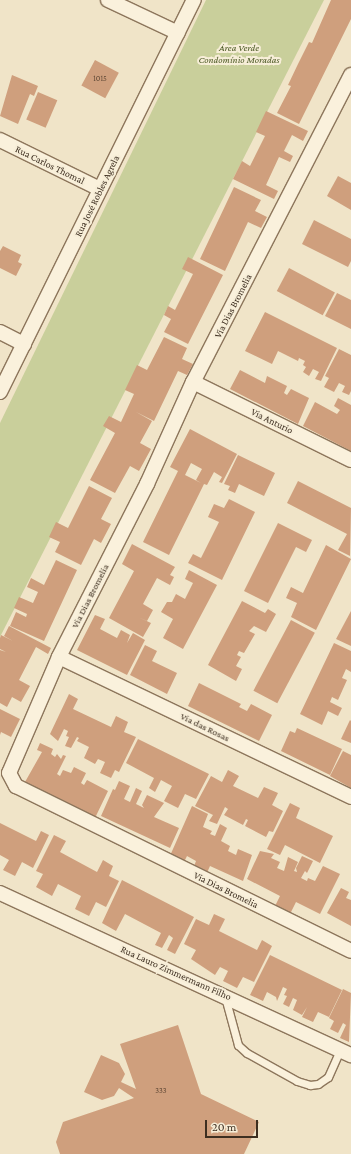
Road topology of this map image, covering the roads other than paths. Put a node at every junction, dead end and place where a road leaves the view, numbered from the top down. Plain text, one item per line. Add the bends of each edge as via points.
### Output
1 (108, 0) edge
2 (194, 0) edge
3 (178, 33) junction
4 (351, 75) edge
5 (0, 140) edge
6 (100, 189) junction
7 (0, 332) edge
8 (24, 344) junction
9 (193, 382) junction
10 (0, 392) edge
11 (351, 460) edge
12 (59, 657) junction
13 (351, 797) edge
14 (0, 893) edge
15 (351, 951) edge
16 (225, 995) junction
17 (346, 1052) edge

1 - 3 street
2 - 3 street, Rua José Robles Agrela
3 - 6 street, Rua José Robles Agrela
4 - 9 street, Via Dias Bromelia
5 - 6 street, Rua Carlos Thomal
6 - 8 street, Rua José Robles Agrela
7 - 8 street
8 - 10 street, Rua José Robles Agrela
9 - 11 street, Via Anturio
9 - 12 street, Via Dias Bromelia via 147,484
12 - 13 street, Via das Rosas
12 - 15 street, Via Dias Bromelia via 13,758 9,773 16,786
14 - 16 street, Rua Lauro Zimmermann Filho
16 - 17 street, Rua Lauro Zimmermann Filho
16 - 17 lane via 238,1045 246,1053 296,1081 310,1085 318,1084 328,1077

